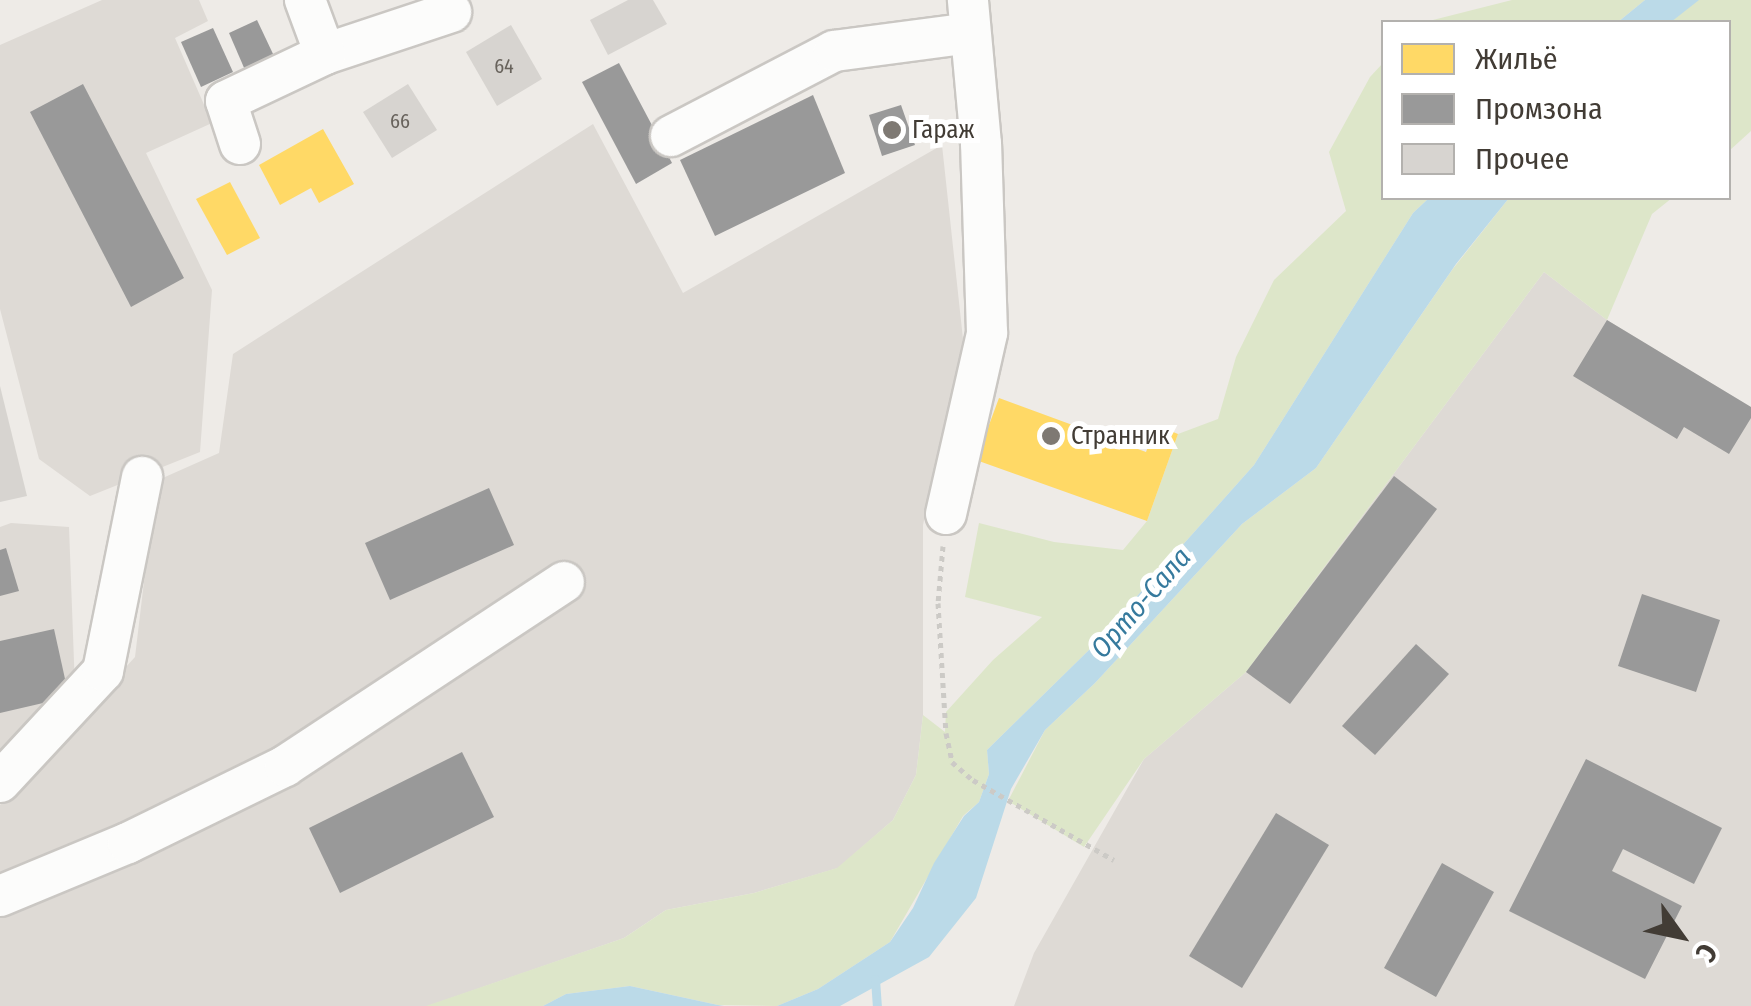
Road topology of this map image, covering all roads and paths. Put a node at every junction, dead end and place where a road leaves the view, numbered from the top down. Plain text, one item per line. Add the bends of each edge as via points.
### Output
1 (305, 0) edge
2 (450, 12) dead end
3 (969, 17) edge
4 (324, 54) junction
5 (671, 136) dead end
6 (240, 144) dead end
7 (142, 477) dead end
8 (946, 514) joint
9 (564, 582) dead end
10 (0, 782) edge
11 (1114, 860) dead end
12 (0, 896) edge

1 - 4 lane
2 - 4 lane
3 - 5 lane via 834,51
3 - 8 lane via 987,333
4 - 6 lane via 226,101
7 - 10 lane via 103,671
8 - 11 path via 938,603 952,762
9 - 12 lane via 285,766

